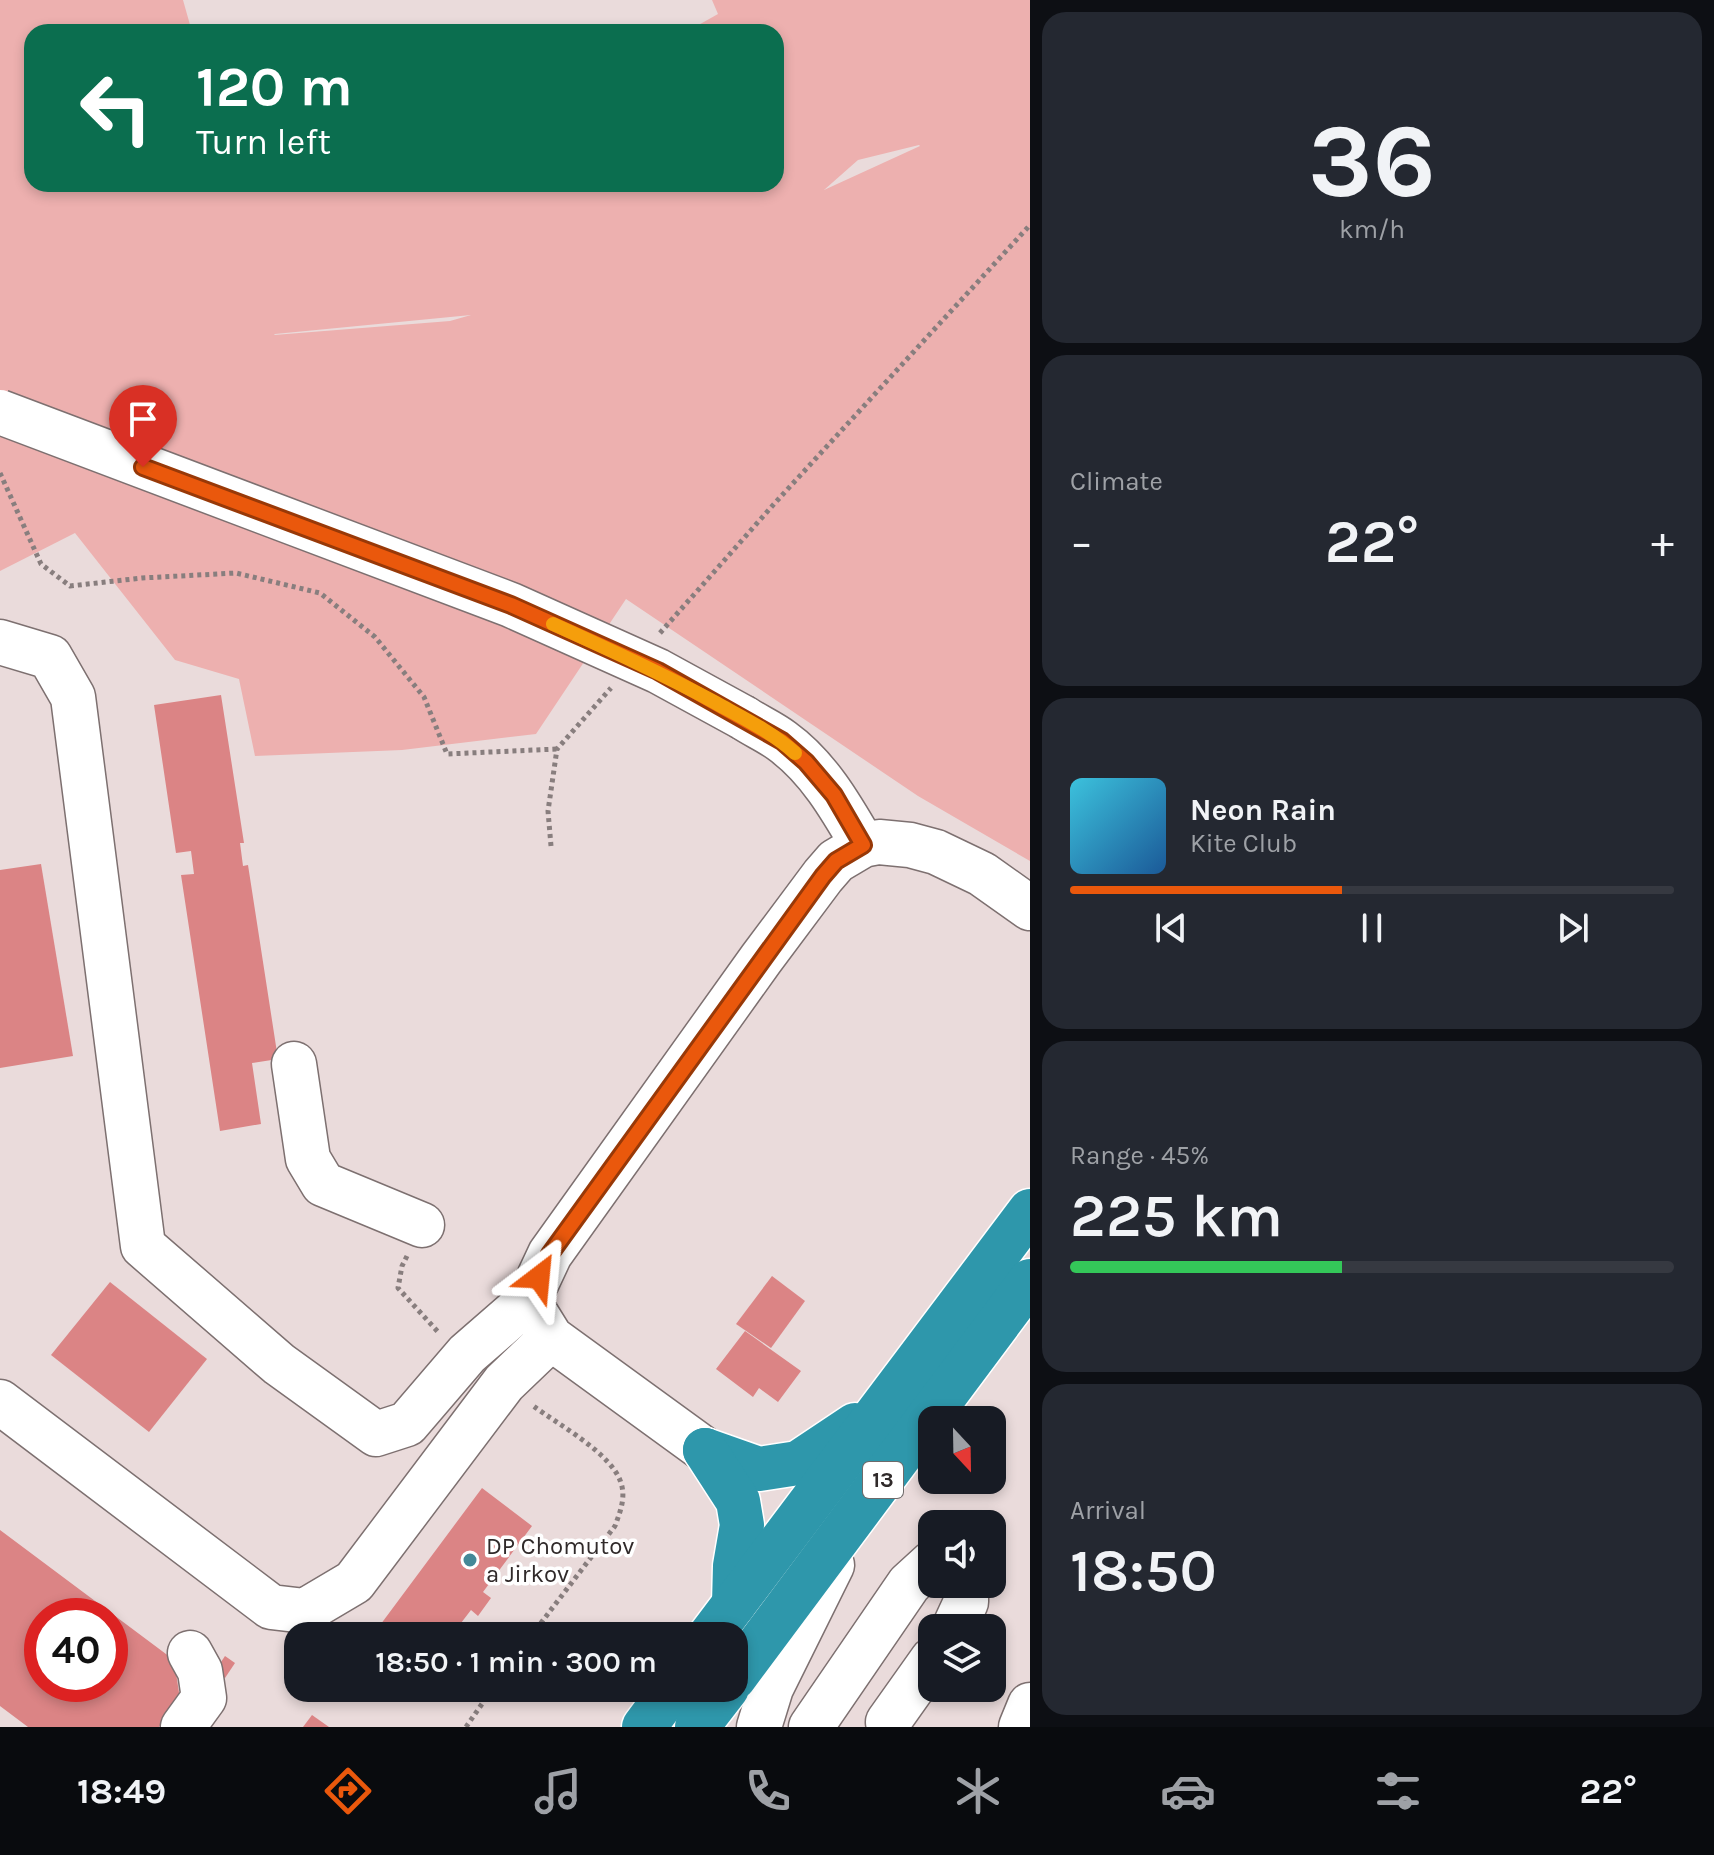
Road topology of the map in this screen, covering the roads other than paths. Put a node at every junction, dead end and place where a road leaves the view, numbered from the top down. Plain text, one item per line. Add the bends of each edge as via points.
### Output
1 (0, 412) edge
2 (0, 642) edge
3 (863, 845) junction
4 (1030, 908) edge
5 (294, 1064) dead end
6 (1030, 1211) edge
7 (422, 1225) road end
8 (1030, 1281) edge
9 (528, 1301) junction
10 (551, 1338) junction
11 (894, 1393) junction
12 (0, 1402) edge
13 (705, 1450) junction
14 (856, 1516) junction
15 (918, 1576) edge
16 (722, 1620) edge
17 (190, 1653) dead end
18 (748, 1659) edge
19 (918, 1678) edge
20 (663, 1702) edge
21 (716, 1702) edge
22 (1030, 1705) edge
23 (880, 1725) edge
24 (183, 1727) edge
25 (644, 1727) edge
26 (697, 1727) edge
27 (759, 1727) edge
28 (811, 1727) edge
29 (1021, 1727) edge

1 - 3 street, bridge via 511,605 658,671 782,741 834,795
2 - 9 street via 50,657 73,697 143,1246 279,1364 376,1434 407,1424 467,1354
3 - 4 street via 895,842 936,852 982,874
3 - 9 street via 836,861 796,911 550,1254
5 - 7 street via 308,1159 323,1184
6 - 11 highway, 13
8 - 14 highway, 13
9 - 10 street
10 - 12 street via 504,1383 354,1582 305,1611 271,1607
10 - 13 street
11 - 13 highway via 798,1463 759,1469
11 - 16 highway, 13
13 - 16 highway via 738,1501 742,1525
14 - 18 highway, 13
14 - 27 street via 771,1688
15 - 28 street
17 - 24 street via 200,1671 204,1698
19 - 23 street
20 - 25 highway
21 - 26 highway
22 - 29 street

